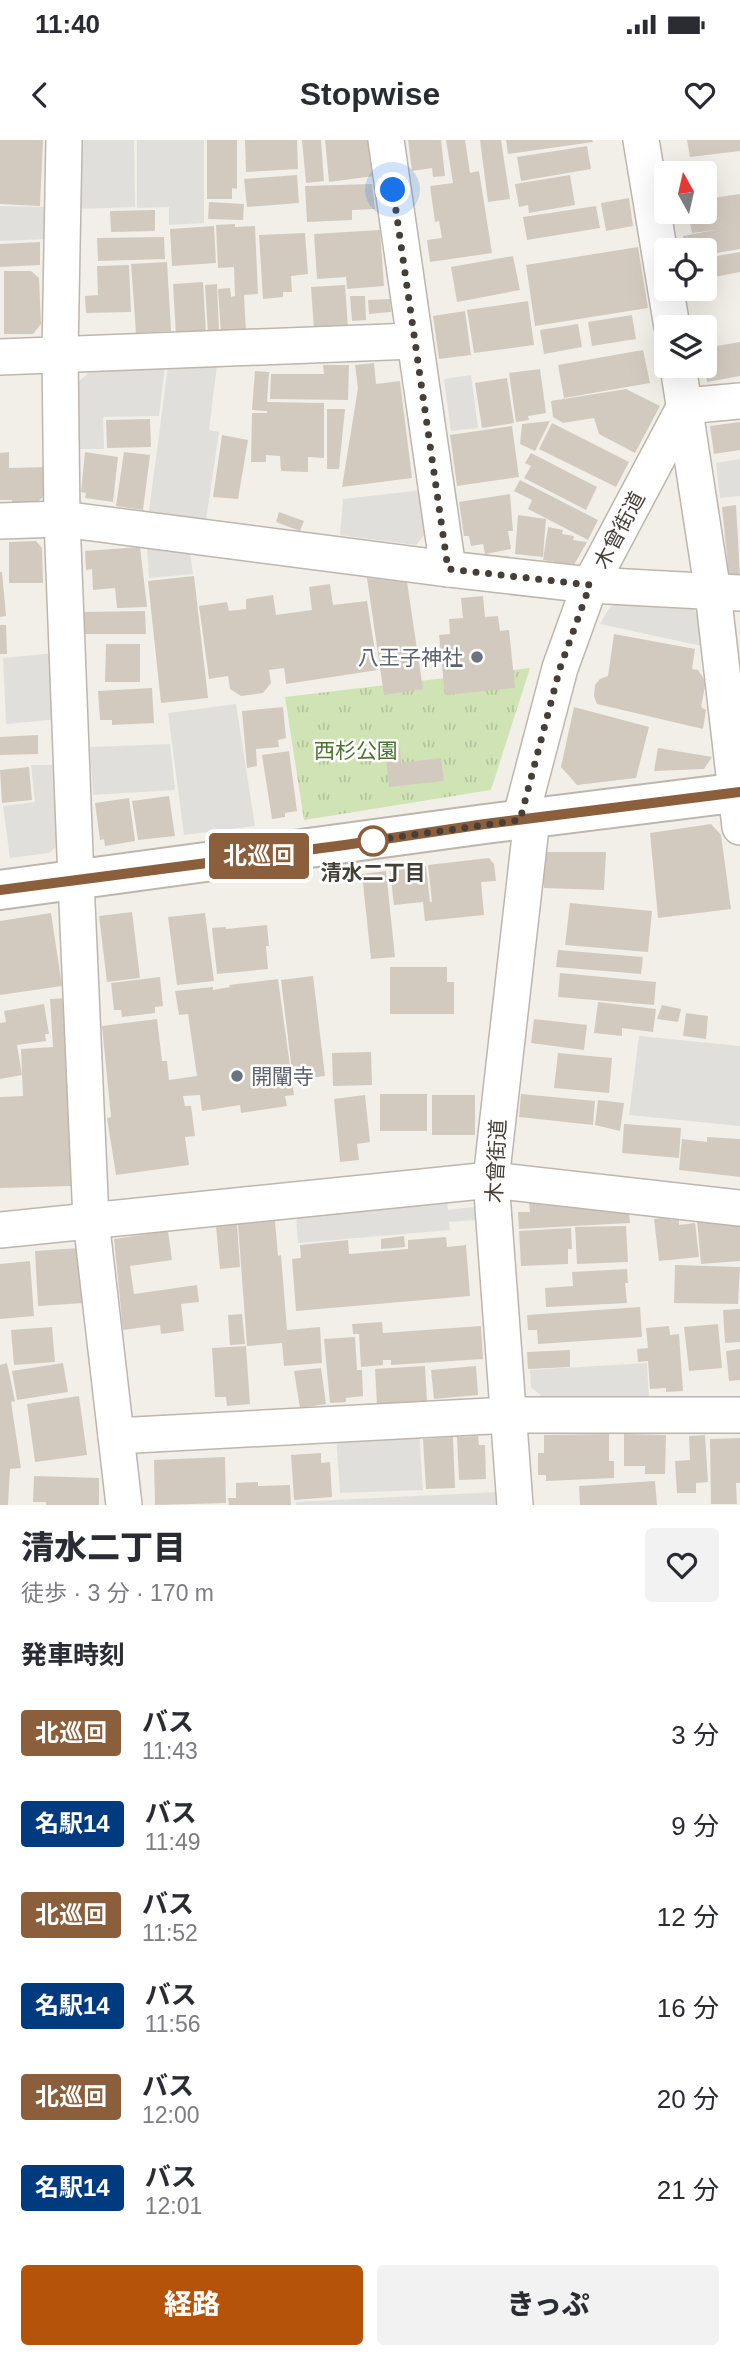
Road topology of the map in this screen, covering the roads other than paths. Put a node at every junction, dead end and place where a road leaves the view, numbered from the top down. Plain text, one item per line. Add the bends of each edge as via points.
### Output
1 (64, 140) edge
2 (387, 140) edge
3 (641, 140) edge
4 (670, 315) edge
5 (414, 341) junction
6 (60, 354) junction
7 (0, 357) edge
8 (680, 378) edge
9 (740, 401) edge
10 (685, 406) junction
11 (62, 519) junction
12 (0, 521) edge
13 (448, 569) junction
14 (590, 585) junction
15 (726, 593) edge
16 (739, 804) edge
17 (526, 819) junction
18 (76, 880) junction
19 (0, 890) edge
20 (491, 1180) junction
21 (740, 1208) edge
22 (91, 1220) junction
23 (0, 1230) edge
24 (509, 1415) junction
25 (740, 1415) edge
26 (116, 1436) junction
27 (124, 1505) edge
28 (515, 1505) edge

1 - 6 street
2 - 5 street
3 - 4 street
5 - 6 street
5 - 13 street
6 - 7 street
6 - 11 street
8 - 10 street
9 - 10 street
10 - 14 street, 木曾街道
10 - 15 street
11 - 12 street
11 - 13 street
11 - 18 street
13 - 14 street
14 - 15 street
14 - 17 street, 木曾街道 via 560,668
15 - 16 street
16 - 17 street
17 - 18 street
17 - 20 street, 木曾街道
18 - 19 street
18 - 22 street
20 - 21 street
20 - 22 street
20 - 24 street, 木曾街道
22 - 23 street
22 - 26 street
24 - 25 street
24 - 26 street
24 - 28 street, 木曾街道
26 - 27 street

